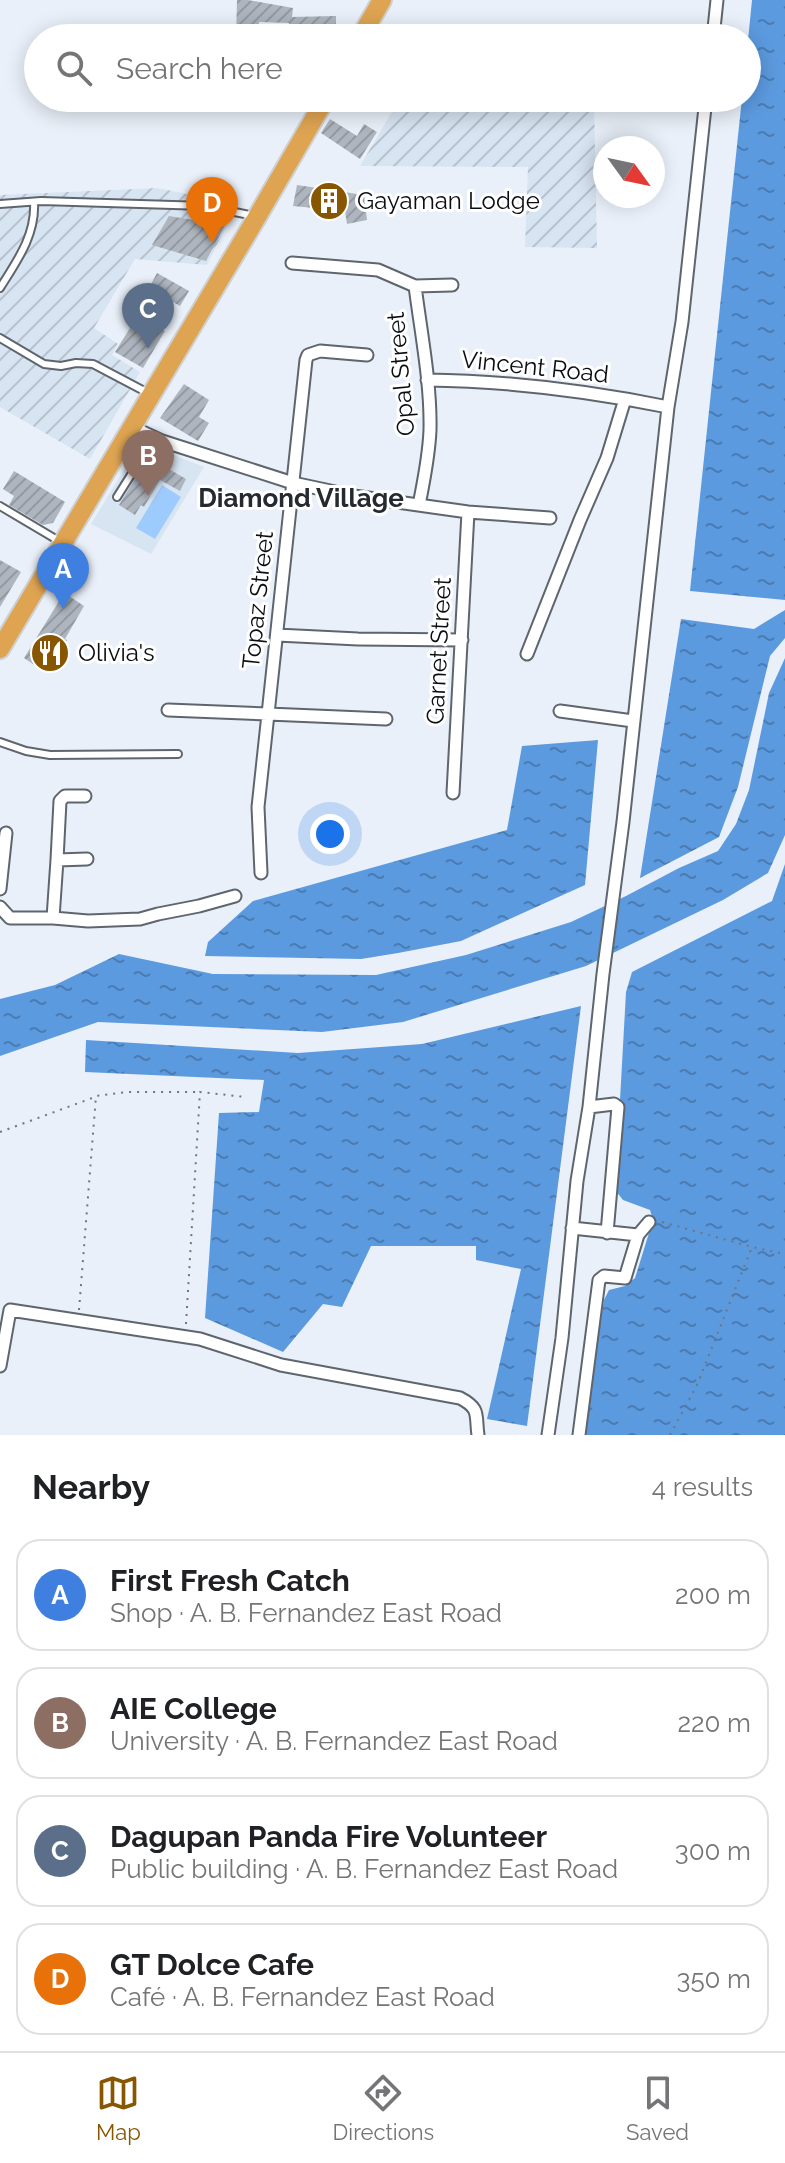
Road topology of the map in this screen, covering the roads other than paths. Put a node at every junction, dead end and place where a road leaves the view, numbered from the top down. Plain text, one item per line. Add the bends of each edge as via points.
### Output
1 (382, 0) edge
2 (717, 0) edge
3 (368, 24) edge
4 (714, 24) edge
5 (318, 112) edge
6 (704, 112) edge
7 (34, 202) junction
8 (0, 204) edge
9 (257, 217) junction
10 (292, 263) dead end
11 (452, 285) dead end
12 (415, 286) junction
13 (0, 288) edge
14 (0, 338) edge
15 (367, 355) dead end
16 (427, 380) junction
17 (151, 395) junction
18 (625, 399) junction
19 (668, 407) junction
20 (128, 435) junction
21 (293, 483) junction
22 (117, 497) dead end
23 (419, 505) junction
24 (0, 506) edge
25 (468, 512) junction
26 (550, 518) dead end
27 (62, 543) junction
28 (277, 635) junction
29 (462, 640) junction
30 (0, 649) edge
31 (527, 654) dead end
32 (168, 710) dead end
33 (560, 711) dead end
34 (268, 714) junction
35 (386, 719) dead end
36 (633, 721) junction
37 (0, 742) edge
38 (178, 754) dead end
39 (453, 793) dead end
40 (85, 796) dead end
41 (6, 833) dead end
42 (87, 859) dead end
43 (57, 860) junction
44 (261, 873) dead end
45 (0, 889) edge
46 (235, 896) dead end
47 (0, 907) edge
48 (53, 918) junction
49 (589, 1107) junction
50 (651, 1221) road end
51 (572, 1228) junction
52 (607, 1233) junction
53 (638, 1235) junction
54 (5, 1310) edge
55 (0, 1366) edge
56 (478, 1435) edge
57 (548, 1435) edge
58 (579, 1435) edge

1 - 3 highway
2 - 4 street
5 - 9 highway
6 - 19 street
7 - 8 lane
7 - 9 lane via 206,206
7 - 13 lane via 25,248
9 - 17 highway
10 - 12 street via 378,270
11 - 12 street
12 - 16 street, Opal Street
14 - 17 lane via 44,364 93,364
15 - 21 street, Topaz Street via 308,355
16 - 18 street, Vincent Road
16 - 23 street, Opal Street via 429,450
17 - 20 highway
18 - 19 street, Vincent Road
18 - 31 street via 607,458
19 - 36 street
20 - 21 street
20 - 22 lane via 141,453
20 - 27 highway
21 - 23 street
21 - 28 street, Topaz Street
23 - 25 street
24 - 27 lane
25 - 26 street
25 - 29 street, Garnet Street
27 - 30 highway
28 - 29 street
28 - 34 street, Topaz Street
29 - 39 street, Garnet Street
32 - 34 street
33 - 36 street
34 - 35 street
34 - 44 street, Topaz Street via 258,807
36 - 49 street
37 - 38 lane via 50,755
40 - 43 street via 60,801
41 - 45 street
42 - 43 street
43 - 48 street
46 - 48 street via 140,919
47 - 48 street via 10,918
49 - 51 street
49 - 52 street via 618,1107
50 - 53 street
51 - 52 street
51 - 57 street
52 - 53 street
53 - 58 street via 625,1278 599,1280
54 - 55 street
54 - 56 street via 214,1342 281,1365 460,1398 477,1413

